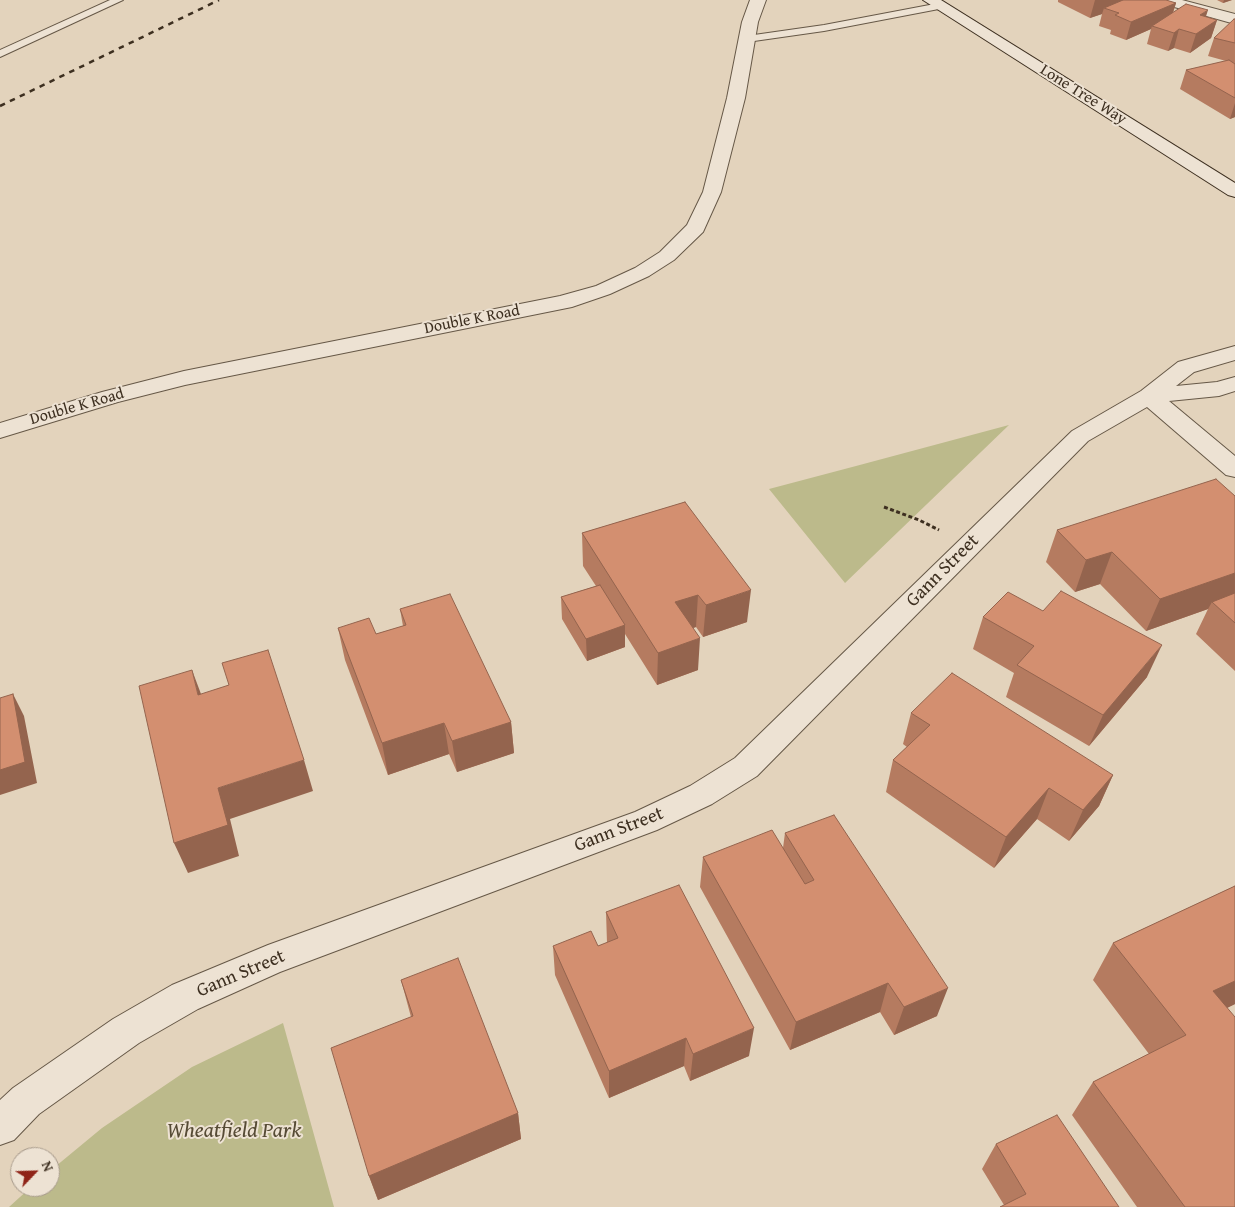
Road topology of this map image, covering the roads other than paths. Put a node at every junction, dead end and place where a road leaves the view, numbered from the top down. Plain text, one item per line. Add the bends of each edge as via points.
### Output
1 (118, 0) edge
2 (758, 0) edge
3 (1165, 0) edge
4 (936, 3) edge
5 (1235, 19) edge
6 (747, 39) junction
7 (0, 54) edge
8 (1235, 191) edge
9 (1235, 353) edge
10 (1235, 384) edge
11 (1149, 396) junction
12 (0, 431) edge
13 (1235, 469) edge
14 (0, 1126) edge

1 - 7 lane
2 - 6 street, Double K Road
3 - 5 street
4 - 6 lane via 824,28
4 - 8 street, Lone Tree Way
6 - 12 street, Double K Road via 712,192 696,228 667,256 642,272 603,290 564,302 193,376 110,397
9 - 11 street, Gann Street via 1186,367
10 - 11 street, Gann Street via 1218,389
11 - 13 street
11 - 14 street, Gann Street via 1080,436 746,767 701,795 646,821 268,961 185,997 126,1031 26,1101

